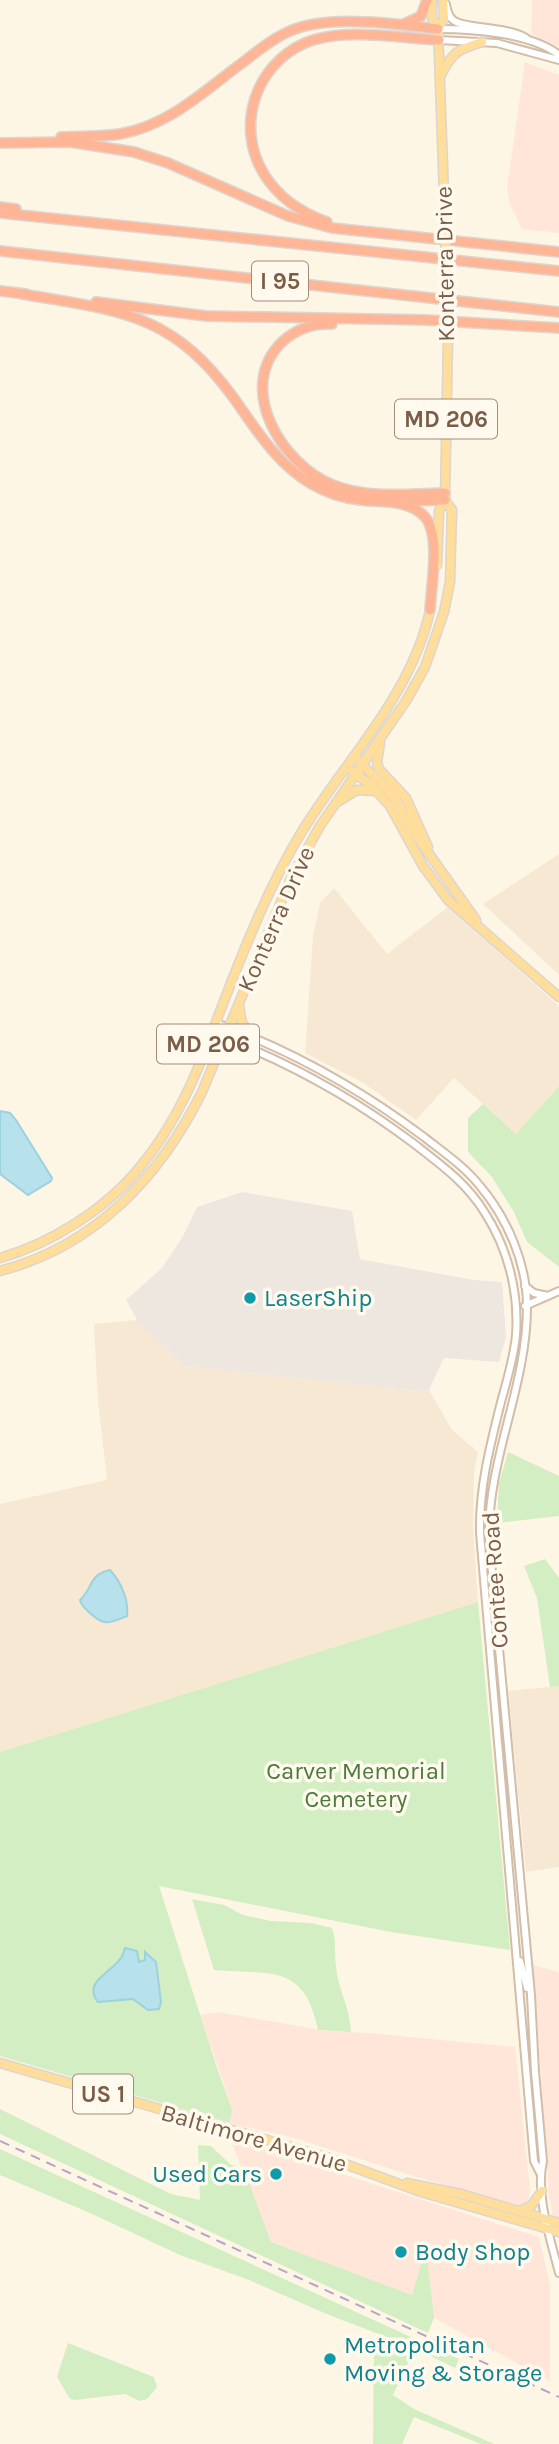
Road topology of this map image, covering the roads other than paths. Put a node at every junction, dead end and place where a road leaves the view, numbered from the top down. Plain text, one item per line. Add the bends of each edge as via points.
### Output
1 (429, 0) edge
2 (444, 0) edge
3 (402, 24) junction
4 (438, 29) junction
5 (439, 40) junction
6 (482, 42) junction
7 (533, 43) junction
8 (559, 58) edge
9 (440, 77) junction
10 (0, 141) edge
11 (0, 207) edge
12 (0, 213) edge
13 (177, 232) junction
14 (355, 232) junction
15 (0, 251) edge
16 (559, 252) edge
17 (559, 271) edge
18 (0, 291) edge
19 (22, 294) junction
20 (559, 312) edge
21 (477, 322) junction
22 (559, 328) edge
23 (445, 496) junction
24 (377, 502) junction
25 (430, 610) junction
26 (383, 734) junction
27 (354, 756) junction
28 (363, 764) junction
29 (346, 767) junction
30 (355, 774) junction
31 (383, 797) junction
32 (335, 804) junction
33 (430, 853) junction
34 (484, 931) junction
35 (559, 997) edge
36 (239, 1002) junction
37 (216, 1023) junction
38 (229, 1027) junction
39 (212, 1034) junction
40 (253, 1037) junction
41 (225, 1038) junction
42 (243, 1046) junction
43 (216, 1060) junction
44 (0, 1258) edge
45 (0, 1271) edge
46 (525, 1286) junction
47 (556, 1293) edge
48 (527, 1306) junction
49 (517, 1308) junction
50 (512, 1909) junction
51 (516, 1957) junction
52 (527, 1958) junction
53 (531, 1995) junction
54 (0, 2063) edge
55 (540, 2173) junction
56 (387, 2178) junction
57 (542, 2191) junction
58 (519, 2211) junction
59 (546, 2219) junction
60 (559, 2223) edge
61 (548, 2230) junction
62 (559, 2232) edge
63 (559, 2273) edge

1 - 3 highway via 421,16
1 - 4 main road, Konterra Drive / MD 206
2 - 4 main road, Konterra Drive / MD 206 via 444,18
2 - 7 street via 456,23 519,33
3 - 4 highway
3 - 10 highway via 332,22 298,27 267,44 182,109 142,128 105,135
4 - 5 main road, Konterra Drive / MD 206
4 - 7 street via 485,32
5 - 6 street
5 - 9 main road, Konterra Drive / MD 206
5 - 14 highway via 321,38 279,60 257,89 250,129 264,173 300,209
6 - 8 street
6 - 9 main road via 456,53
7 - 8 street
9 - 23 main road, Konterra Drive / MD 206, bridge via 448,339
10 - 14 highway via 70,142 134,152 288,216
11 - 13 highway
12 - 13 highway, I 95
13 - 17 highway, I 95
14 - 16 highway
15 - 20 highway, I 95
18 - 19 highway
19 - 21 highway via 206,316
19 - 24 highway via 119,313 167,331 209,365 288,468 326,491
21 - 22 highway
21 - 23 highway via 314,325 283,341 264,375 264,400 277,436 316,476 364,494
23 - 24 highway
23 - 25 main road, Konterra Drive / MD 206 via 439,510
23 - 26 main road, Konterra Drive / MD 206 via 452,510 453,545 444,612 425,667
24 - 25 highway via 408,506 429,523 434,538
25 - 27 main road, Konterra Drive / MD 206 via 404,679
26 - 28 main road, Konterra Drive / MD 206
26 - 33 main road via 377,764 406,798
27 - 28 main road
27 - 29 main road, Konterra Drive / MD 206
28 - 30 main road, Konterra Drive / MD 206
28 - 33 main road via 395,798
29 - 30 main road
29 - 37 main road, Konterra Drive / MD 206 via 276,880
30 - 31 main road
30 - 32 main road, Konterra Drive / MD 206
31 - 32 main road via 357,790
31 - 34 main road via 431,879
32 - 36 main road, Konterra Drive / MD 206 via 291,878
33 - 34 main road
34 - 35 main road
36 - 38 main road, Konterra Drive / MD 206
36 - 40 main road via 242,1023
37 - 38 street, Contee Road
37 - 39 main road, Konterra Drive / MD 206
38 - 40 street, Contee Road
38 - 41 main road, Konterra Drive / MD 206
39 - 41 street, Contee Road
39 - 44 main road, Konterra Drive / MD 206 via 171,1124 140,1168 104,1202 61,1232
40 - 46 street, Contee Road via 351,1086 457,1163 481,1187 503,1220
41 - 42 street, Contee Road
41 - 43 main road, Konterra Drive / MD 206
42 - 43 main road
42 - 49 street, Contee Road via 337,1092 448,1170 471,1193 497,1234 510,1267
43 - 45 main road, Konterra Drive / MD 206 via 186,1124 150,1176 76,1238
46 - 47 street via 541,1296
46 - 48 street, Contee Road
47 - 48 street
48 - 49 street
48 - 52 street, Contee Road via 521,1368 494,1475 489,1520
49 - 50 street, Contee Road via 510,1369 479,1502
50 - 51 street, Contee Road
50 - 52 street via 520,1952
51 - 53 street
51 - 55 street, Contee Road via 534,2161
52 - 53 street, Contee Road
53 - 55 street, Contee Road via 543,2161
54 - 56 main road, Baltimore Avenue / US 1
55 - 57 street, Contee Road
56 - 58 main road, Baltimore Avenue / US 1
56 - 61 main road, Baltimore Avenue / US 1
57 - 58 main road via 531,2206
57 - 59 street, Contee Road
58 - 59 main road, Baltimore Avenue / US 1
59 - 60 main road, Baltimore Avenue / US 1
59 - 61 street, Contee Road
61 - 62 main road, Baltimore Avenue / US 1
61 - 63 street, Contee Road

